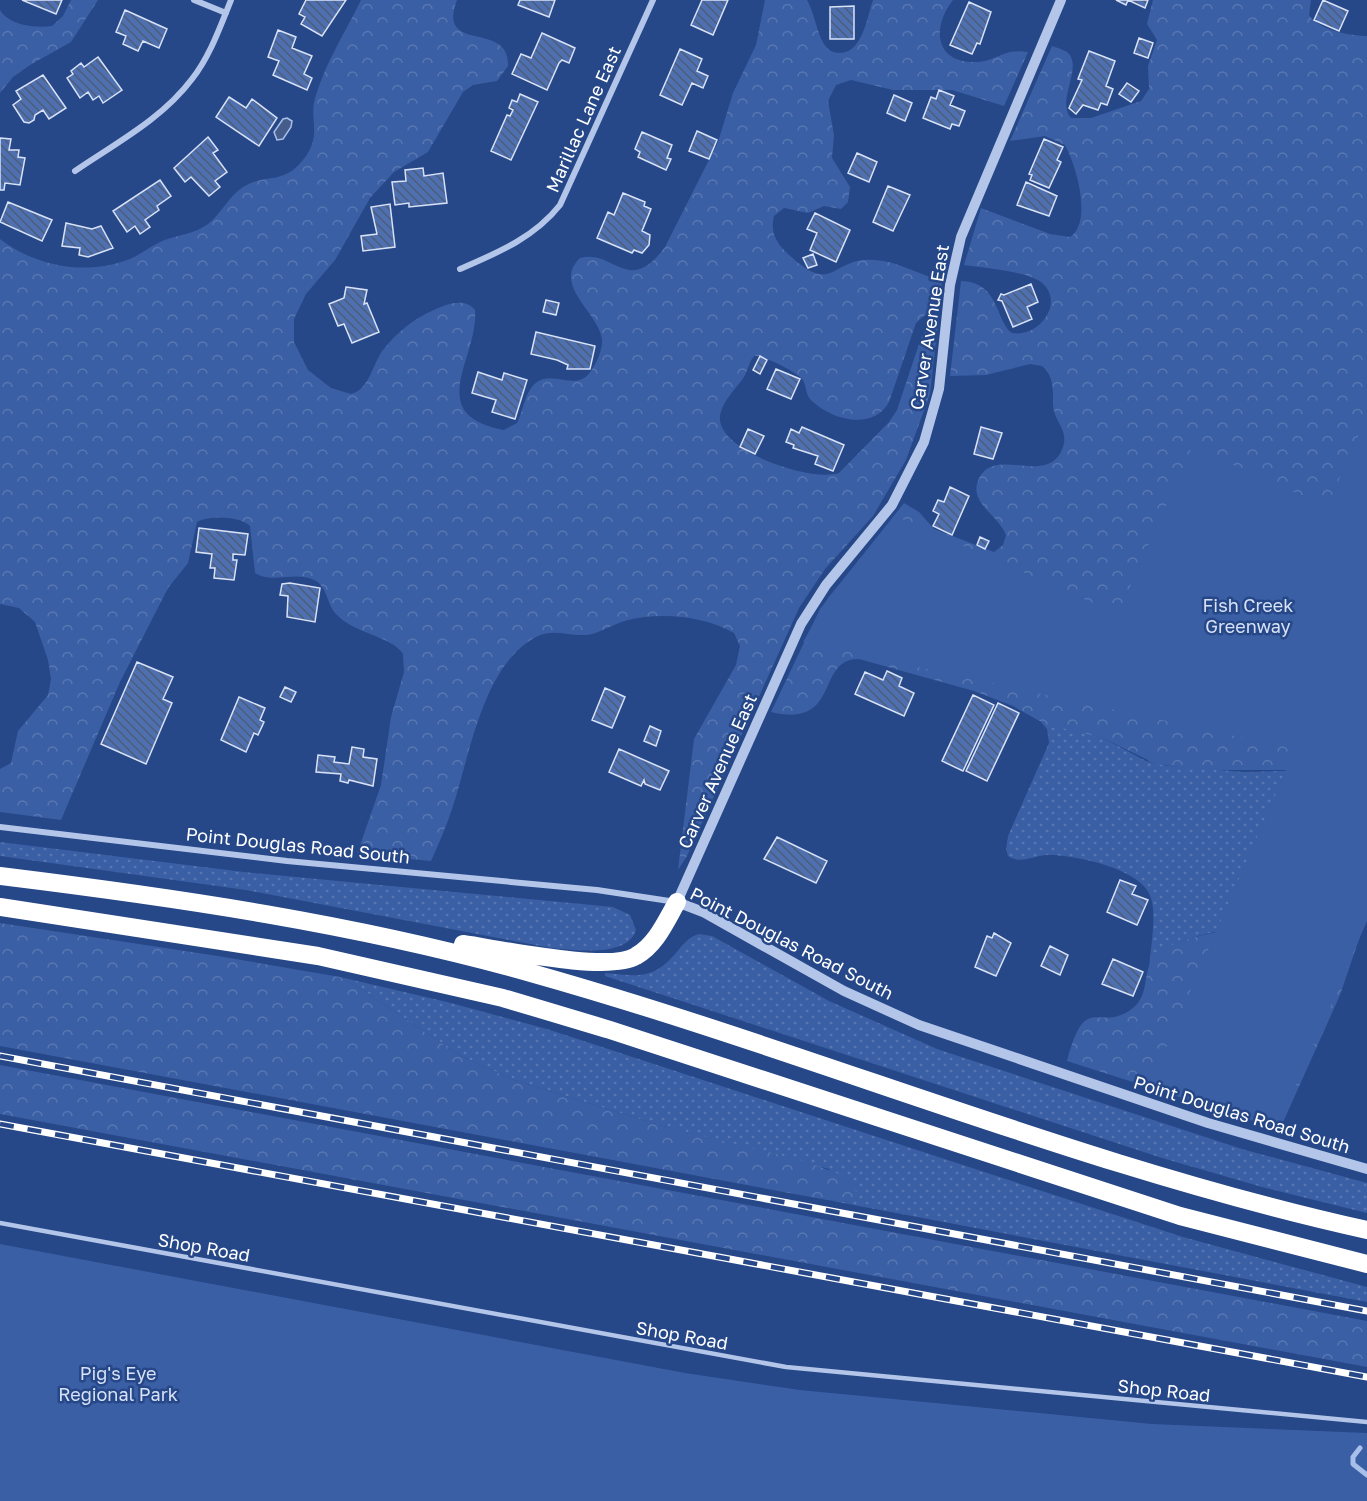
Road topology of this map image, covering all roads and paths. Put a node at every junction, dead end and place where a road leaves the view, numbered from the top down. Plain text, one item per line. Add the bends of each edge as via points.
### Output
1 (194, 0) edge
2 (231, 0) edge
3 (653, 0) edge
4 (1061, 0) edge
5 (226, 14) junction
6 (75, 171) dead end
7 (460, 269) dead end
8 (0, 827) edge
9 (0, 876) edge
10 (677, 902) junction
11 (0, 907) edge
12 (334, 926) junction
13 (1367, 1169) edge
14 (0, 1223) edge
15 (1367, 1230) edge
16 (1367, 1264) edge
17 (1367, 1422) edge

1 - 5 street
2 - 5 street
3 - 7 street, Marillac Lane East via 560,206 521,240
4 - 10 street, Carver Avenue East via 961,237 950,285 939,389 924,442 892,505 826,585 801,624
5 - 6 street via 204,61 176,98
8 - 10 street, Point Douglas Road South via 298,862 635,894
9 - 12 highway
10 - 12 highway via 648,947 632,959 615,962 549,957
10 - 13 street, Point Douglas Road South via 703,912 844,991 929,1029 1208,1123
11 - 16 highway via 318,956 503,998 1158,1209
12 - 15 highway via 563,982 1174,1180
14 - 17 lane, Shop Road via 786,1367

